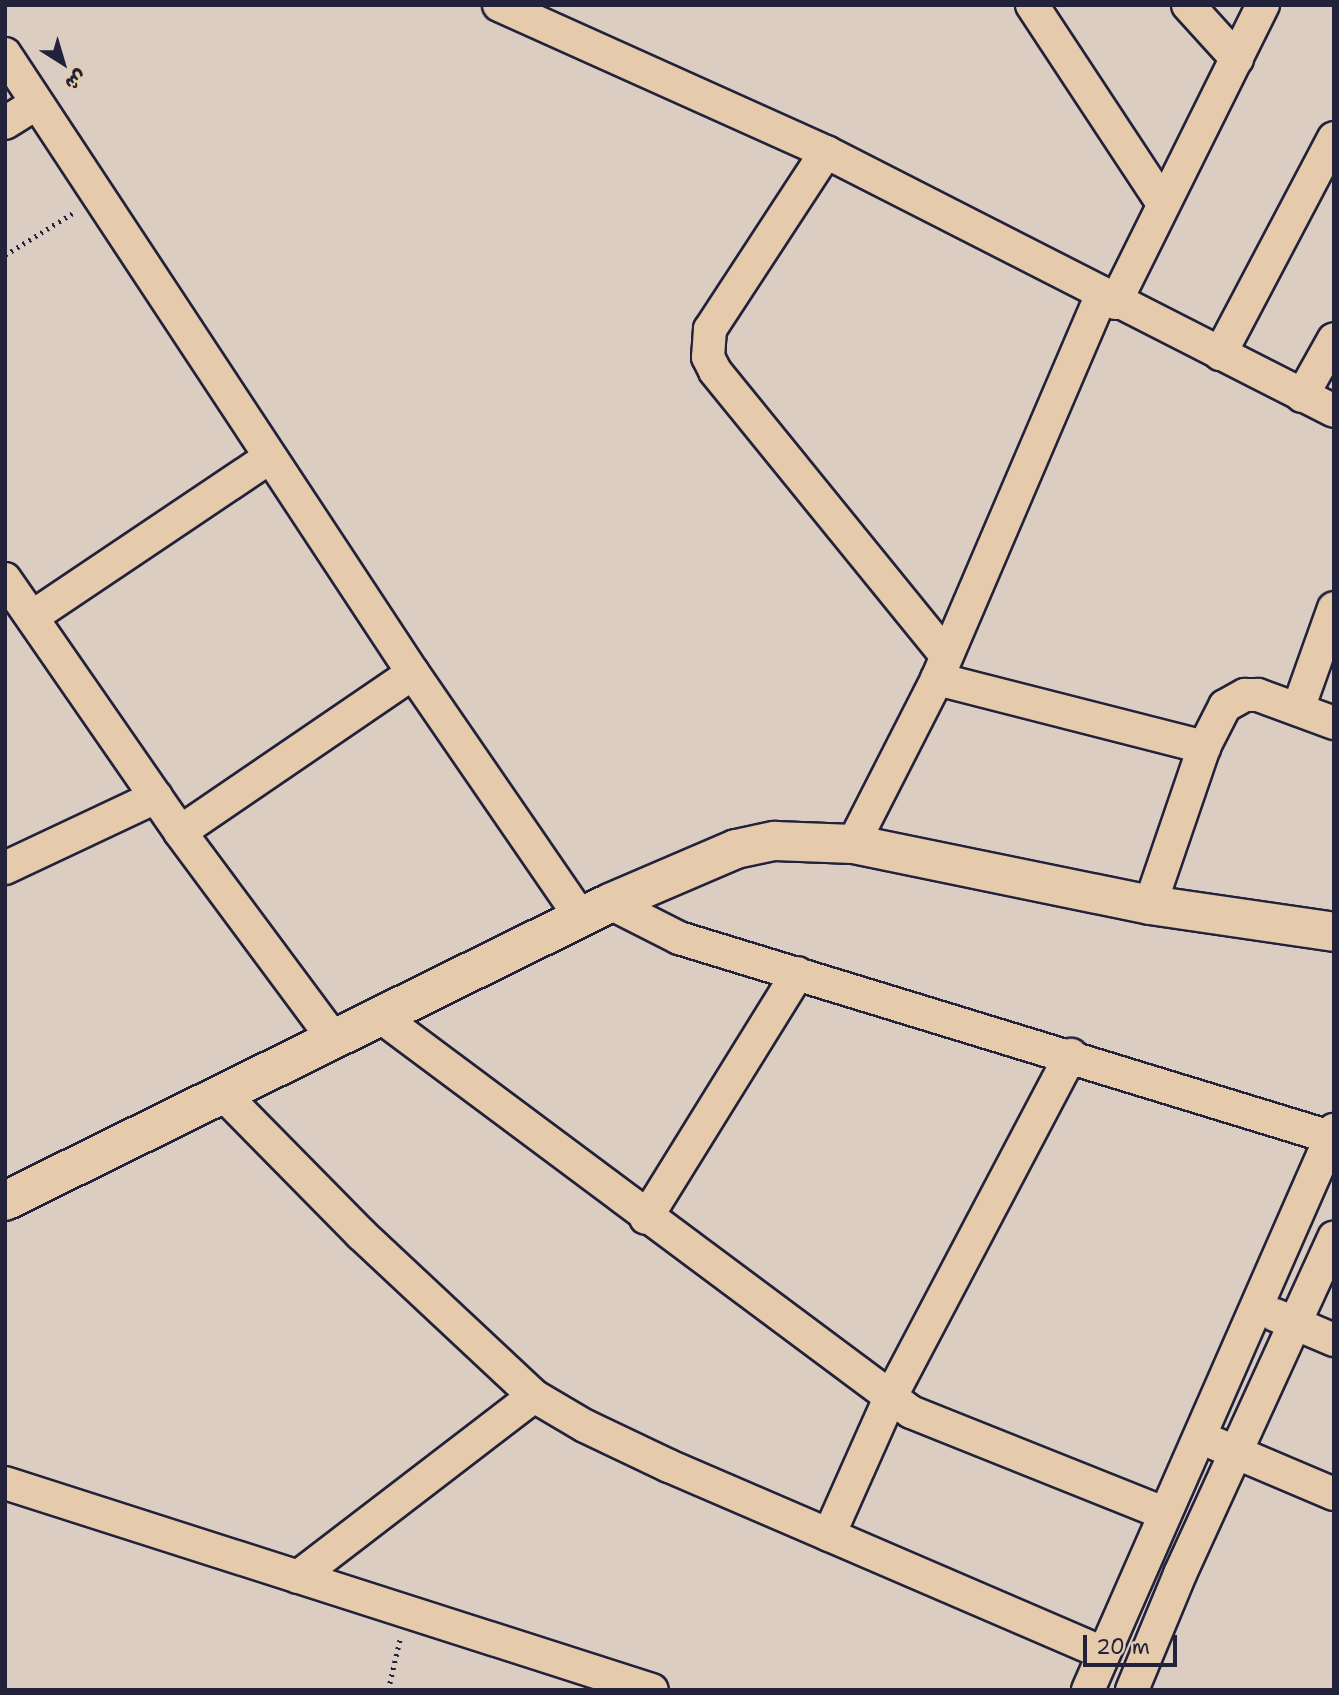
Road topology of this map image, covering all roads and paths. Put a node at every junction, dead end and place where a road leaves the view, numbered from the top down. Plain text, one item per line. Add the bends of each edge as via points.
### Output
1 (499, 5) edge
2 (1032, 5) edge
3 (1188, 5) edge
4 (1263, 5) edge
5 (5, 54) edge
6 (1237, 59) junction
7 (36, 104) junction
8 (5, 122) edge
9 (1334, 138) edge
10 (826, 152) junction
11 (97, 198) junction
12 (1163, 204) junction
13 (5, 255) edge
14 (1108, 299) junction
15 (1334, 339) edge
16 (1220, 354) junction
17 (1302, 396) junction
18 (1334, 411) edge
19 (270, 457) junction
20 (5, 579) edge
21 (1334, 608) edge
22 (32, 617) junction
23 (942, 667) junction
24 (413, 673) junction
25 (1298, 709) junction
26 (1334, 723) edge
27 (1204, 747) junction
28 (156, 797) junction
29 (180, 832) junction
30 (853, 844) junction
31 (5, 868) edge
32 (1150, 905) junction
33 (596, 910) junction
34 (1334, 932) edge
35 (798, 973) junction
36 (380, 1017) junction
37 (334, 1039) junction
38 (1071, 1055) junction
39 (223, 1094) junction
40 (1332, 1133) edge
41 (5, 1201) edge
42 (646, 1218) junction
43 (1334, 1238) edge
44 (1255, 1307) junction
45 (1294, 1323) junction
46 (1334, 1340) edge
47 (534, 1396) junction
48 (890, 1398) junction
49 (1197, 1436) junction
50 (1235, 1452) junction
51 (5, 1483) edge
52 (1334, 1494) edge
53 (1163, 1513) junction
54 (828, 1535) junction
55 (298, 1577) junction
56 (406, 1611) junction
57 (1103, 1653) junction
58 (617, 1684) edge
59 (388, 1690) edge
60 (652, 1690) edge
61 (1088, 1690) edge
62 (1132, 1690) edge

1 - 10 street
2 - 12 street
3 - 6 street
4 - 6 street
5 - 7 street
6 - 12 street
7 - 8 street
7 - 11 street
9 - 16 street
10 - 14 street
10 - 23 street via 710,329 708,356 715,372
11 - 13 path
11 - 19 street
12 - 14 street
14 - 16 street
14 - 23 street
15 - 17 street
16 - 17 street
17 - 18 street
19 - 22 street
19 - 24 street
20 - 22 street
21 - 25 street
22 - 28 street
23 - 27 street
23 - 30 street
24 - 29 street
24 - 33 street
25 - 26 street
25 - 27 street via 1258,695 1236,698 1225,706
27 - 32 street
28 - 29 street
28 - 31 street
29 - 37 street
30 - 32 street
30 - 33 street via 775,841 736,849
32 - 34 street
33 - 35 street
33 - 36 street
35 - 38 street
35 - 42 street
36 - 37 street
36 - 42 street
37 - 39 street
38 - 40 street
38 - 48 street
39 - 41 street
39 - 47 street via 361,1234
40 - 44 street
42 - 48 street
43 - 45 street
44 - 45 street
44 - 49 street
45 - 46 street
45 - 50 street
47 - 54 street via 633,1449
47 - 55 street
48 - 53 street via 940,1425
48 - 54 street
49 - 50 street
49 - 53 street
50 - 52 street
50 - 62 street
51 - 55 street
53 - 57 street
54 - 57 street
55 - 56 street
56 - 58 street
56 - 59 path
57 - 61 street
58 - 60 street

